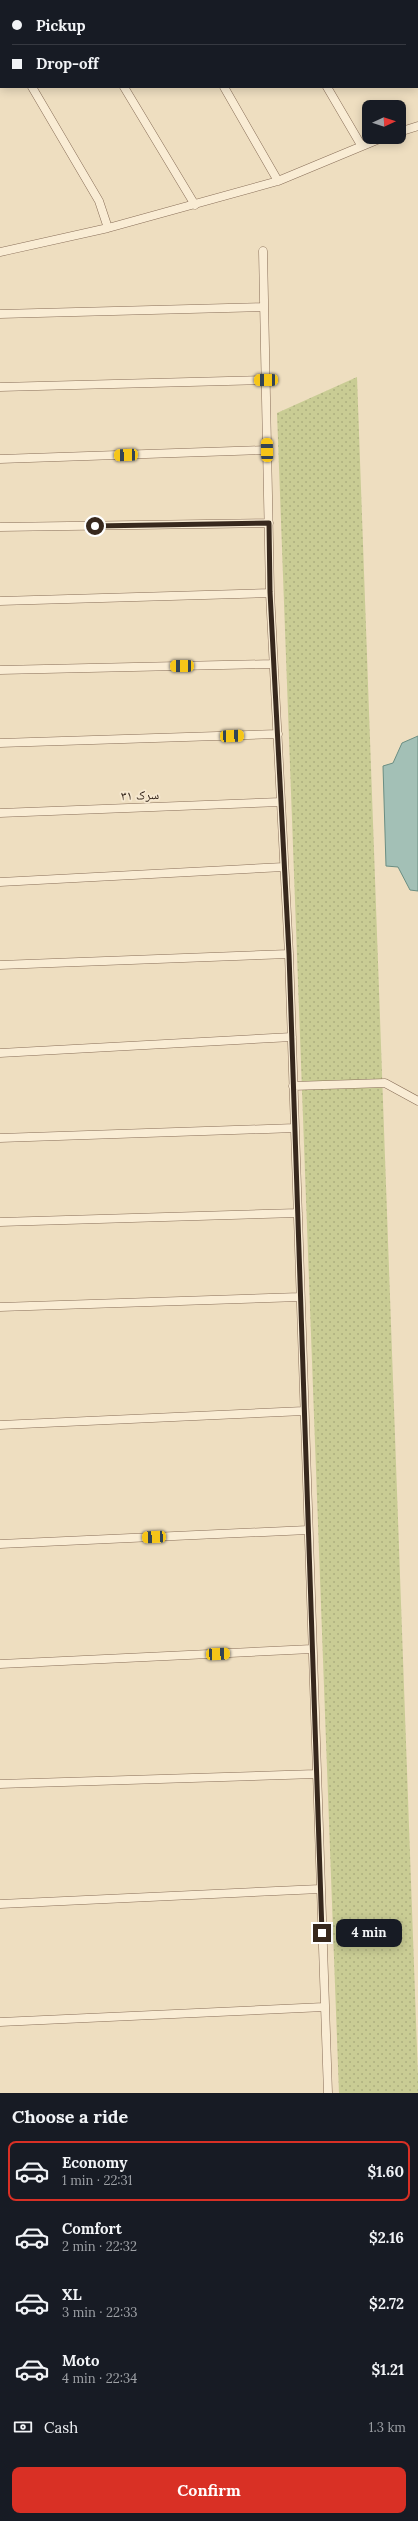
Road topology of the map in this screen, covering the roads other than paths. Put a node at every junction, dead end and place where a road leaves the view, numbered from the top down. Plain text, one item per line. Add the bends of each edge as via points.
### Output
1 (33, 88) edge
2 (125, 88) edge
3 (225, 88) edge
4 (328, 88) edge
5 (418, 126) edge
6 (406, 130) edge
7 (364, 144) edge
8 (361, 145) junction
9 (278, 180) junction
10 (195, 205) junction
11 (108, 228) junction
12 (263, 250) dead end
13 (0, 252) edge
14 (264, 306) junction
15 (0, 314) edge
16 (266, 380) junction
17 (0, 387) edge
18 (267, 450) junction
19 (0, 458) edge
20 (269, 523) junction
21 (0, 527) edge
22 (270, 592) junction
23 (0, 601) edge
24 (273, 664) junction
25 (0, 670) edge
26 (278, 734) junction
27 (0, 743) edge
28 (281, 802) junction
29 (0, 813) edge
30 (284, 868) junction
31 (0, 882) edge
32 (289, 954) junction
33 (0, 965) edge
34 (292, 1037) junction
35 (0, 1053) edge
36 (294, 1086) junction
37 (418, 1101) edge
38 (295, 1128) junction
39 (0, 1138) edge
40 (298, 1213) junction
41 (0, 1222) edge
42 (300, 1297) junction
43 (0, 1307) edge
44 (304, 1411) junction
45 (0, 1425) edge
46 (308, 1530) junction
47 (0, 1544) edge
48 (312, 1649) junction
49 (0, 1664) edge
50 (316, 1774) junction
51 (0, 1784) edge
52 (320, 1889) junction
53 (0, 1904) edge
54 (324, 2006) junction
55 (0, 2022) edge
56 (328, 2093) edge

1 - 11 street via 99,201
2 - 10 street
3 - 9 street
4 - 8 street
5 - 6 street
7 - 8 street
8 - 9 street via 317,166
9 - 10 street
10 - 11 street
11 - 13 street
12 - 14 street
14 - 15 street
14 - 16 street
16 - 17 street
16 - 18 street
18 - 19 street
18 - 20 street
20 - 21 street
20 - 22 street
22 - 23 street
22 - 24 street
24 - 25 street
24 - 26 street
26 - 27 street
26 - 28 street
28 - 29 street, سرک ۳۱
28 - 30 street
30 - 31 street
30 - 32 street
32 - 33 street
32 - 34 street
34 - 35 street
34 - 36 street
36 - 37 street via 385,1083
36 - 38 street
38 - 39 street
38 - 40 street
40 - 41 street
40 - 42 street
42 - 43 street
42 - 44 street
44 - 45 street
44 - 46 street
46 - 47 street
46 - 48 street
48 - 49 street
48 - 50 street
50 - 51 street
50 - 52 street
52 - 53 street
52 - 54 street
54 - 55 street
54 - 56 street

